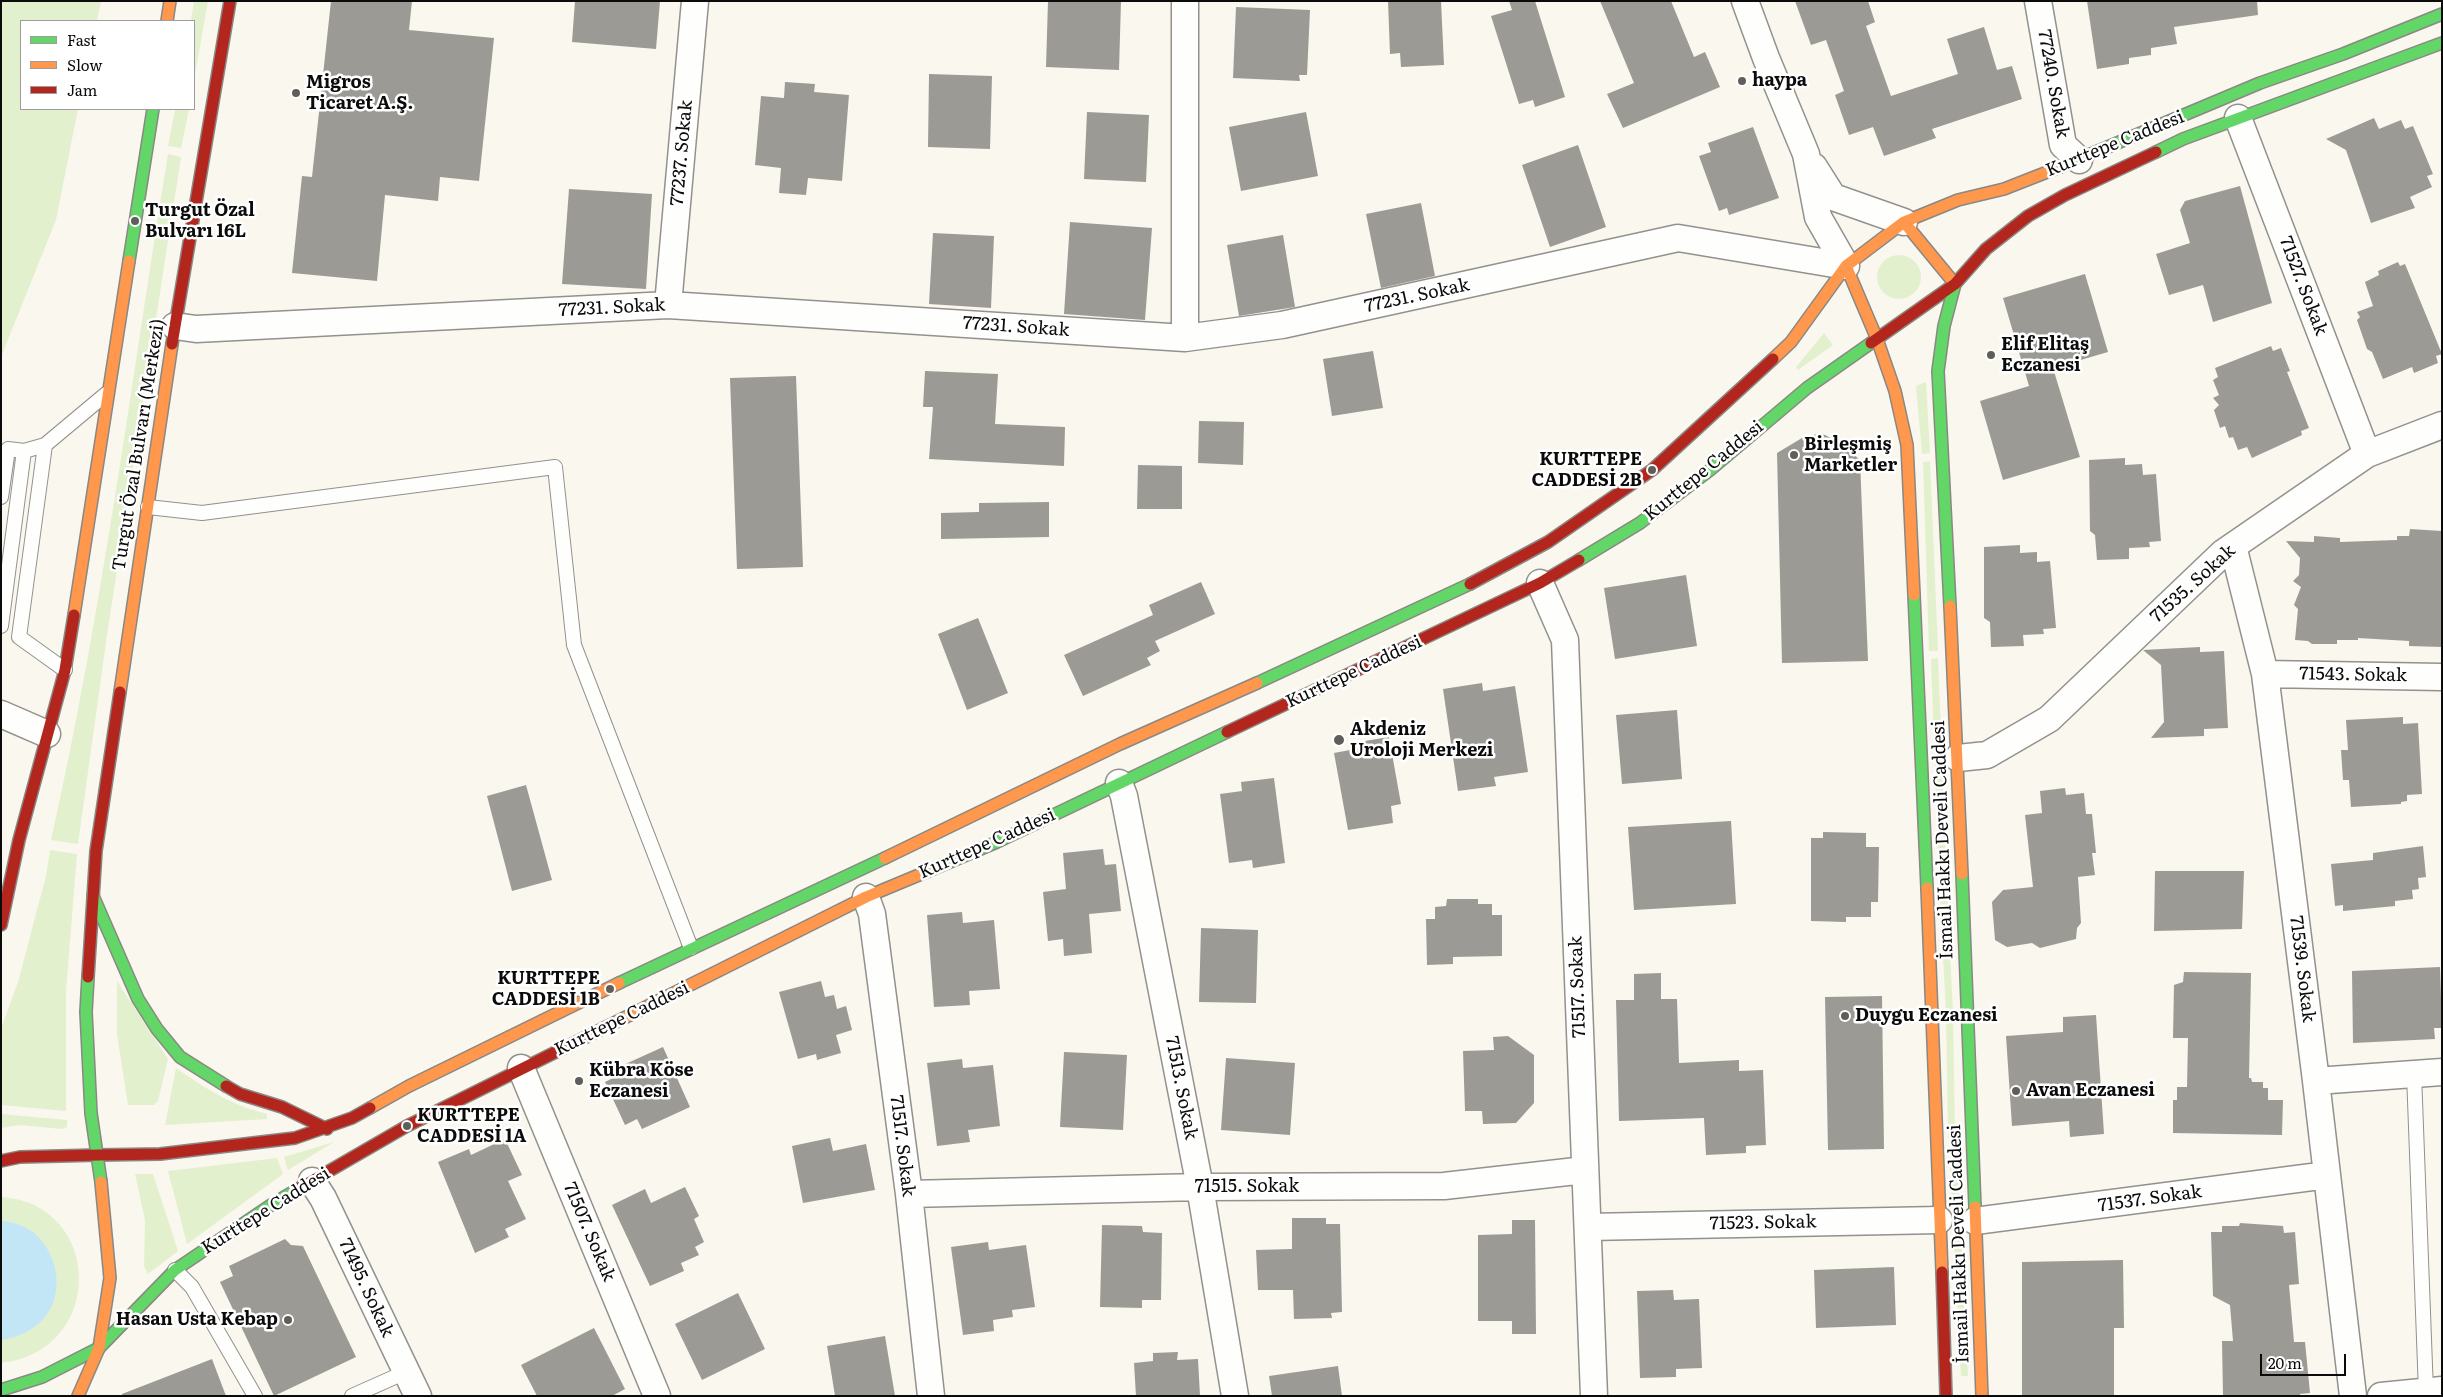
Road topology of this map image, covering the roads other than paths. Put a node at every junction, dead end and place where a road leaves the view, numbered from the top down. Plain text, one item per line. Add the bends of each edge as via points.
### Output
1 (170, 1) edge
2 (230, 1) edge
3 (695, 1) edge
4 (1185, 1) edge
5 (1745, 1) edge
6 (2038, 1) edge
7 (2437, 1) edge
8 (2442, 13) edge
9 (167, 20) edge
10 (2442, 43) edge
11 (153, 110) edge
12 (2238, 118) junction
13 (1806, 154) junction
14 (2079, 160) junction
15 (1904, 222) junction
16 (1846, 266) junction
17 (1955, 284) junction
18 (668, 305) junction
19 (175, 326) junction
20 (1184, 338) junction
21 (1877, 339) junction
22 (108, 392) junction
23 (2442, 425) edge
24 (46, 445) junction
25 (4, 448) edge
26 (24, 451) junction
27 (2367, 454) junction
28 (1, 497) edge
29 (148, 507) junction
30 (2233, 546) junction
31 (1540, 583) junction
32 (1, 626) edge
33 (1, 633) edge
34 (19, 637) junction
35 (64, 670) junction
36 (2265, 674) junction
37 (2442, 677) edge
38 (1, 714) edge
39 (47, 734) junction
40 (1958, 758) junction
41 (1119, 783) junction
42 (93, 896) junction
43 (866, 897) junction
44 (1, 925) edge
45 (691, 948) junction
46 (521, 1068) junction
47 (2442, 1072) edge
48 (2414, 1074) junction
49 (2316, 1081) junction
50 (327, 1128) junction
51 (99, 1155) junction
52 (1, 1161) edge
53 (1585, 1170) junction
54 (2326, 1177) junction
55 (312, 1180) junction
56 (1200, 1186) junction
57 (909, 1194) junction
58 (1938, 1220) junction
59 (1975, 1221) junction
60 (1588, 1227) junction
61 (175, 1270) junction
62 (98, 1348) junction
63 (406, 1372) junction
64 (1, 1390) edge
65 (2434, 1391) edge
66 (78, 1396) edge
67 (255, 1396) edge
68 (352, 1396) edge
69 (418, 1396) edge
70 (657, 1396) edge
71 (930, 1396) edge
72 (1235, 1396) edge
73 (1594, 1396) edge
74 (1946, 1396) edge
75 (1982, 1396) edge
76 (2353, 1396) edge
77 (2381, 1396) edge

1 - 9 main road
2 - 19 main road, Turgut Özal Bulvarı (Merkezi)
3 - 18 street, 77237. Sokak
4 - 20 street
5 - 13 street
6 - 14 street, 77240. Sokak via 2063,145
7 - 8 street
8 - 14 main road, Kurttepe Caddesi via 2344,54 2260,83
10 - 12 main road, Kurttepe Caddesi
11 - 22 main road
12 - 17 main road, Kurttepe Caddesi via 2183,139 2028,216 1986,249
12 - 27 street, 71527. Sokak
13 - 15 street via 1833,197
13 - 16 street via 1818,216
14 - 15 main road, Kurttepe Caddesi via 2004,189 1958,200
15 - 16 main road, Kurttepe Caddesi
15 - 17 main road
16 - 20 street, 77231. Sokak via 1678,238 1282,325
16 - 21 main road, İsmail Hakkı Develi Caddesi
16 - 45 main road, Kurttepe Caddesi via 1791,342 1743,388 1652,470 1548,542 1497,571 1120,744 983,812
17 - 21 main road, Kurttepe Caddesi
17 - 40 main road, İsmail Hakkı Develi Caddesi via 1944,326 1938,371
18 - 19 street, 77231. Sokak via 196,329
18 - 20 street, 77231. Sokak
19 - 29 main road, Turgut Özal Bulvarı (Merkezi)
21 - 31 main road, Kurttepe Caddesi via 1806,388 1710,470 1640,523
21 - 58 main road, İsmail Hakkı Develi Caddesi via 1895,390 1907,445 1930,949
22 - 24 lane
22 - 35 main road
23 - 27 street, 71535. Sokak
24 - 26 lane
24 - 34 lane
25 - 26 lane
25 - 28 lane
26 - 32 lane
27 - 30 street, 71535. Sokak
29 - 42 main road, Turgut Özal Bulvarı (Merkezi) via 96,851
29 - 45 lane via 202,513 556,467 574,645
30 - 36 street, 71539. Sokak
30 - 40 street, 71535. Sokak via 2049,719 1987,755
31 - 41 main road, Kurttepe Caddesi
31 - 53 street, 71517. Sokak via 1565,640
33 - 34 lane
34 - 35 lane
35 - 39 main road
36 - 37 street, 71543. Sokak
36 - 49 street, 71539. Sokak
38 - 39 street
39 - 44 main road
40 - 59 main road, İsmail Hakkı Develi Caddesi
41 - 43 main road, Kurttepe Caddesi via 997,842
41 - 56 street, 71513. Sokak
42 - 50 main road via 138,999 180,1057 240,1094 282,1107
42 - 51 main road, Turgut Özal Bulvarı (Merkezi) via 86,1012 91,1113
43 - 46 main road, Kurttepe Caddesi
43 - 57 street, 71517. Sokak via 872,914
45 - 50 main road, Kurttepe Caddesi
46 - 55 main road, Kurttepe Caddesi via 407,1126
46 - 70 street, 71507. Sokak
47 - 48 street
48 - 49 street
48 - 65 lane
49 - 54 street, 71539. Sokak
50 - 51 main road, Kurttepe Caddesi via 295,1138 266,1142 160,1154
51 - 52 main road, Kurttepe Caddesi via 20,1157
51 - 62 main road, Turgut Özal Bulvarı (Merkezi) via 110,1278
53 - 56 street, 71515. Sokak via 1444,1186
53 - 60 street, 71517. Sokak
54 - 59 street, 71537. Sokak
54 - 76 street, 71539. Sokak
55 - 61 main road, Kurttepe Caddesi
55 - 63 street, 71495. Sokak
56 - 57 street, 71515. Sokak
56 - 72 street, 71513. Sokak
57 - 71 street, 71517. Sokak
58 - 60 street, 71523. Sokak
58 - 74 main road, İsmail Hakkı Develi Caddesi
59 - 75 main road, İsmail Hakkı Develi Caddesi
60 - 73 street, 71517. Sokak
61 - 62 main road, Kurttepe Caddesi
61 - 67 lane via 192,1287
62 - 64 main road via 42,1377
62 - 66 main road
63 - 68 lane
63 - 69 street, 71495. Sokak
65 - 77 street

